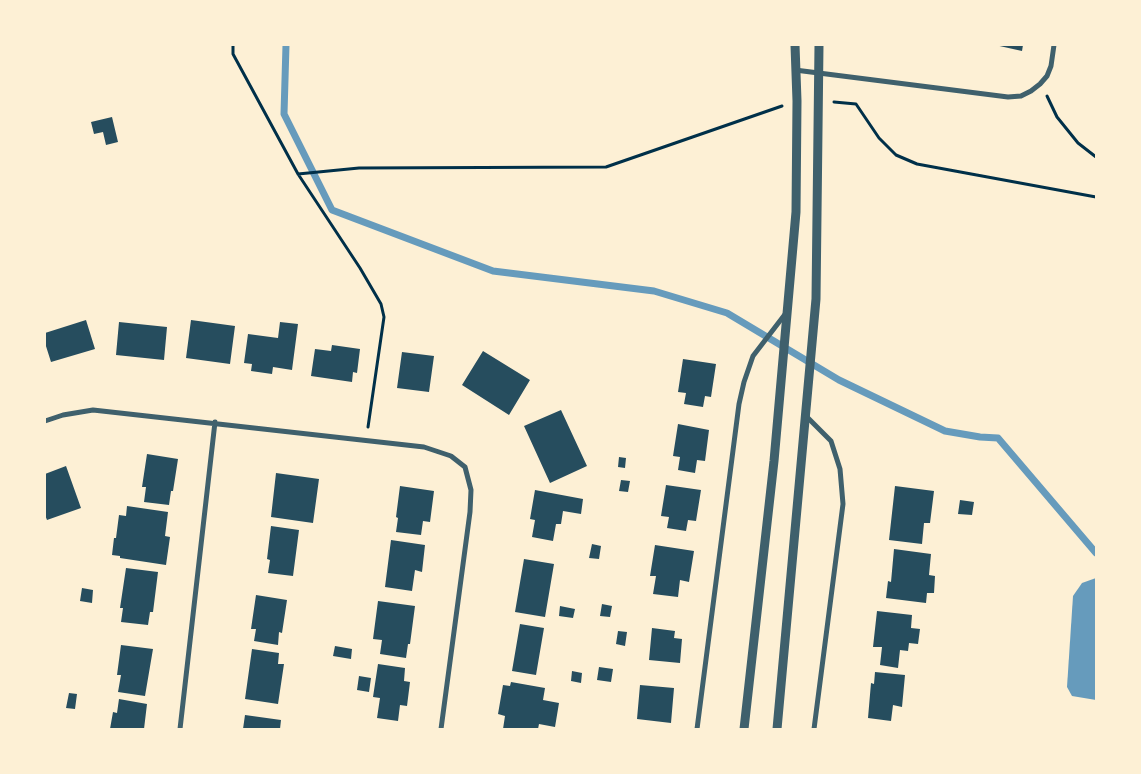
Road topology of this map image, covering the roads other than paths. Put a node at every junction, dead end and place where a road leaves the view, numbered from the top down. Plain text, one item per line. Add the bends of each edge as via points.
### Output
1 (795, 45) edge
2 (819, 45) edge
3 (1054, 45) edge
4 (795, 70) junction
5 (820, 73) junction
6 (787, 311) junction
7 (806, 416) junction
8 (45, 421) edge
9 (215, 422) junction
10 (180, 729) edge
11 (441, 729) edge
12 (697, 729) edge
13 (744, 729) edge
14 (777, 729) edge
15 (814, 729) edge

1 - 4 street
2 - 5 street
3 - 5 street via 1047,76 1021,96
4 - 5 street
4 - 6 street via 796,212
5 - 7 street via 816,299
6 - 12 street via 753,356 739,404
6 - 13 street
7 - 14 street
7 - 15 street via 831,441 840,469 842,504
8 - 9 street via 94,410
9 - 10 street
9 - 11 street via 424,447 451,456 465,467 471,490 470,512

